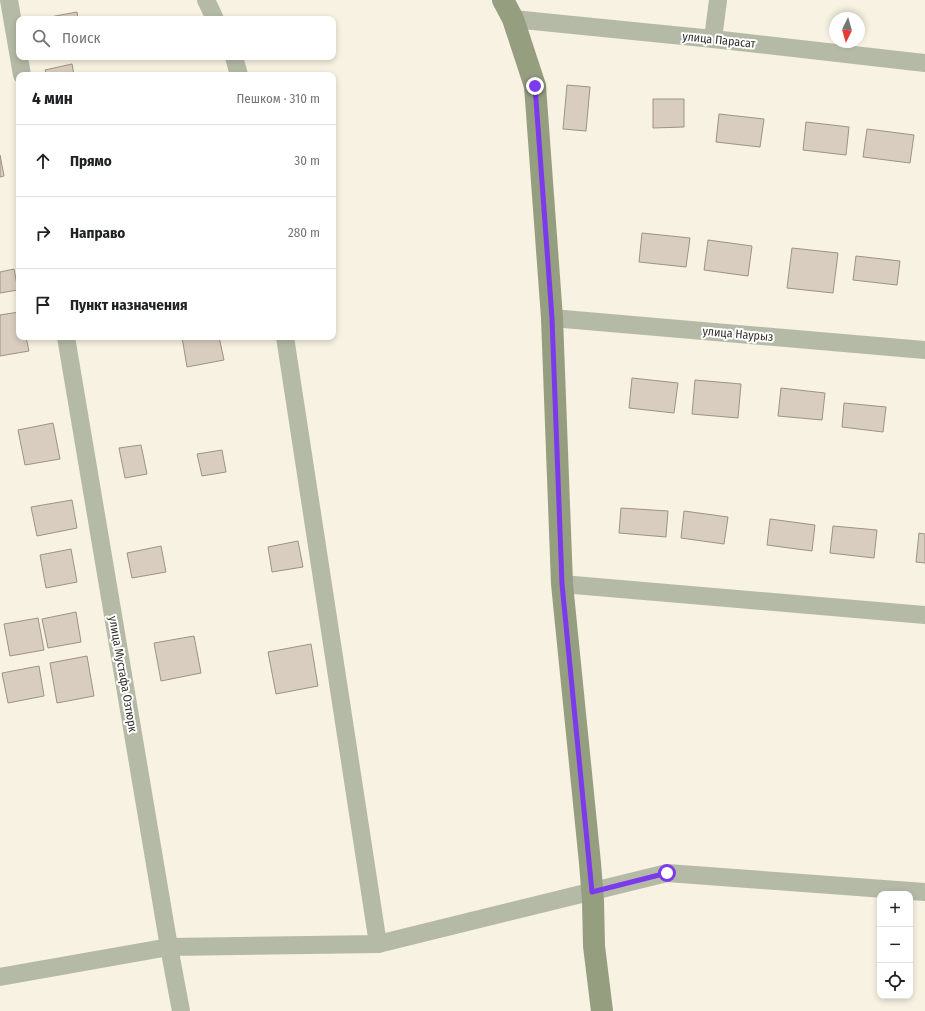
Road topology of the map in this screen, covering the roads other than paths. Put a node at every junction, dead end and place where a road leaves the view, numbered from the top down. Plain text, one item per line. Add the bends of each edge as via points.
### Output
1 (9, 0) edge
2 (206, 0) edge
3 (503, 0) edge
4 (718, 0) edge
5 (214, 16) edge
6 (513, 19) junction
7 (713, 39) junction
8 (16, 40) edge
9 (19, 60) edge
10 (235, 60) edge
11 (925, 63) edge
12 (21, 72) edge
13 (239, 72) edge
14 (552, 318) junction
15 (67, 340) edge
16 (284, 340) edge
17 (925, 350) edge
18 (562, 584) junction
19 (925, 615) edge
20 (592, 892) junction
21 (925, 892) edge
22 (378, 944) junction
23 (169, 947) junction
24 (0, 977) edge
25 (181, 1011) edge
26 (602, 1011) edge

1 - 8 street
2 - 5 street
3 - 6 street
4 - 7 street
6 - 7 street, улица Парасат
6 - 14 street via 535,86
7 - 11 street, улица Парасат
9 - 12 street
10 - 13 street
14 - 17 street, улица Наурыз
14 - 18 street
15 - 23 street, улица Мустафа Озтюрк
16 - 22 street
18 - 19 street
18 - 20 street
20 - 21 street via 667,873
20 - 22 street
20 - 26 street via 594,946
22 - 23 street
23 - 24 street
23 - 25 street, улица Мустафа Озтюрк

